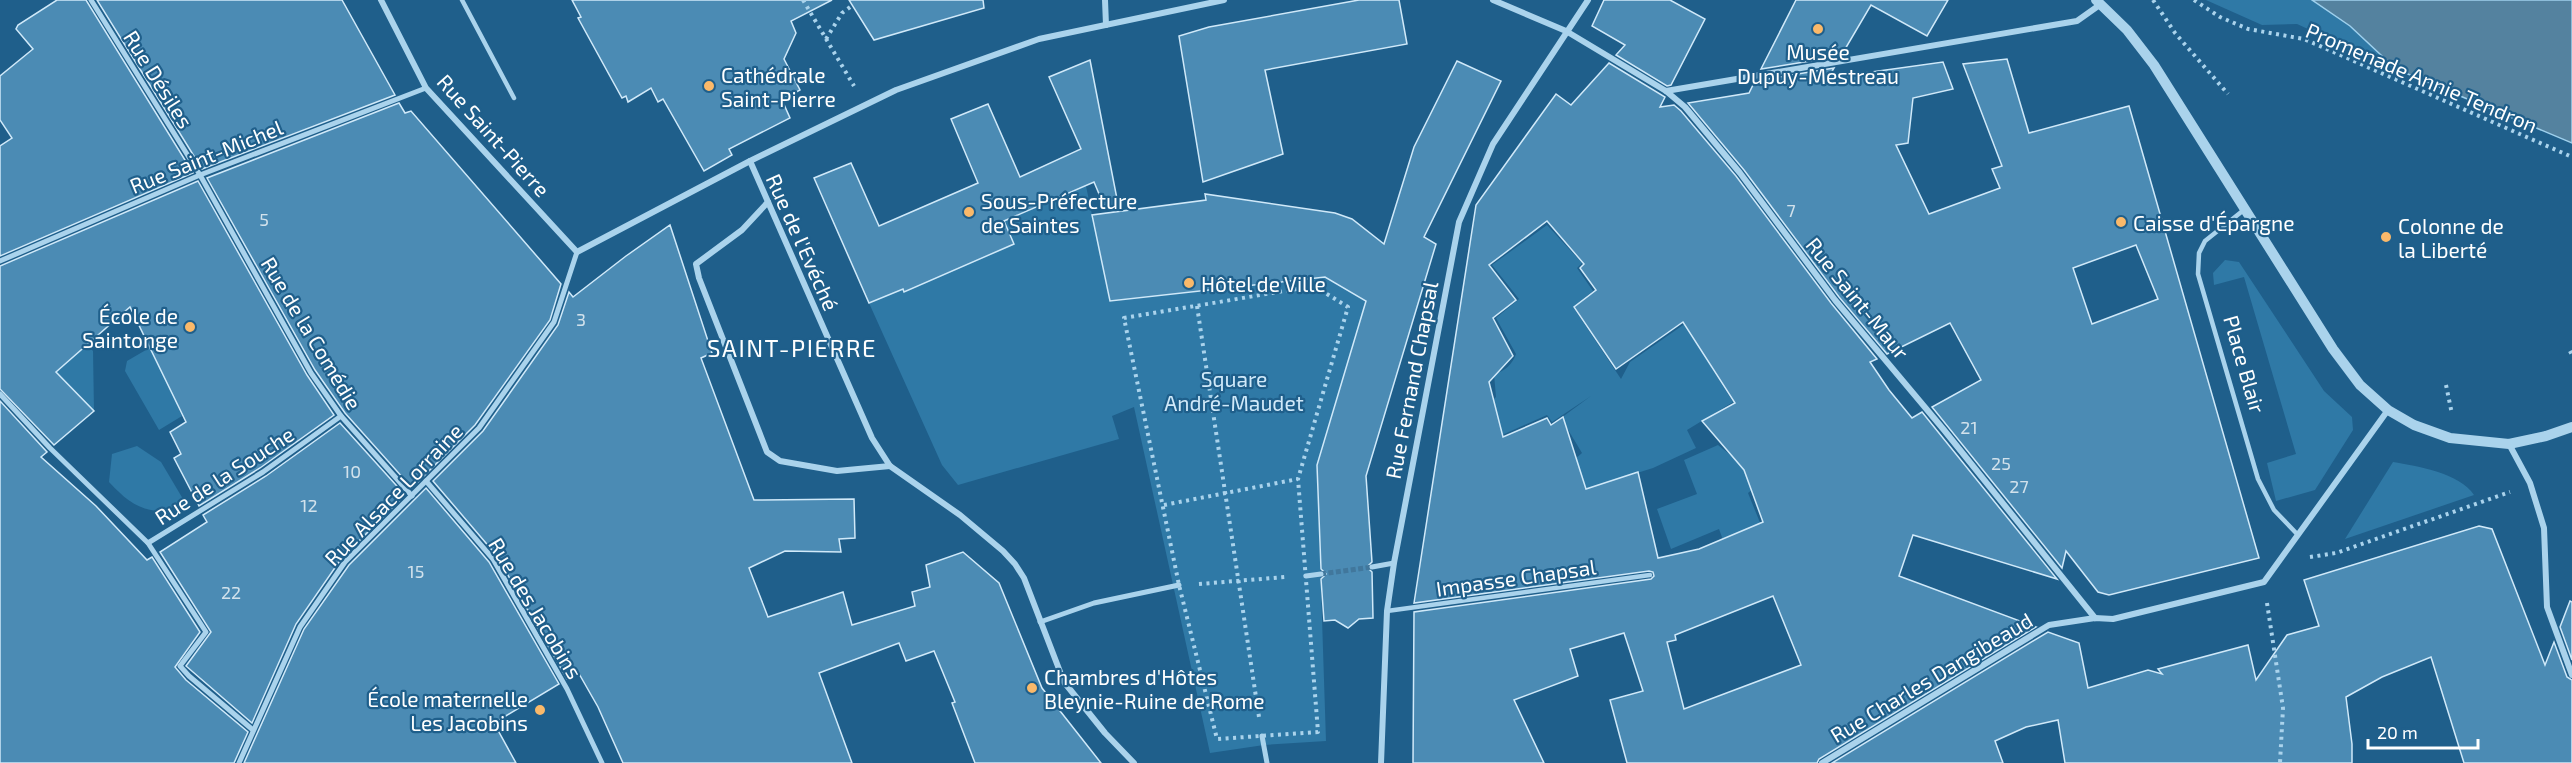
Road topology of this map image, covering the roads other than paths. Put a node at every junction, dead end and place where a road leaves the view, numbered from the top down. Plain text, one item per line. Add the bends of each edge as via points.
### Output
1 (91, 0) edge
2 (381, 0) edge
3 (462, 0) edge
4 (1106, 0) edge
5 (1185, 0) edge
6 (1224, 0) edge
7 (1493, 0) edge
8 (1588, 0) edge
9 (2098, 2) edge
10 (1185, 8) junction
11 (1106, 25) junction
12 (1566, 31) junction
13 (426, 88) junction
14 (1666, 91) junction
15 (514, 98) dead end
16 (750, 161) junction
17 (200, 175) junction
18 (768, 202) junction
19 (2245, 209) junction
20 (577, 252) junction
21 (0, 261) edge
22 (0, 394) edge
23 (2388, 410) junction
24 (341, 416) junction
25 (2572, 427) edge
26 (2509, 444) junction
27 (890, 466) junction
28 (426, 481) junction
29 (411, 496) junction
30 (2299, 536) junction
31 (148, 543) junction
32 (1394, 562) junction
33 (1372, 567) tunnel mouth
34 (1321, 574) tunnel mouth
35 (1650, 575) dead end
36 (1306, 576) road end
37 (1179, 585) road end
38 (1387, 611) junction
39 (2095, 618) junction
40 (1040, 622) junction
41 (2572, 675) edge
42 (253, 730) junction
43 (1262, 736) road end
44 (239, 763) edge
45 (602, 763) edge
46 (1134, 763) edge
47 (1267, 763) edge
48 (1381, 763) edge
49 (1822, 763) edge

1 - 17 street, Rue Désiles
2 - 13 street, Rue Saint-Pierre
3 - 15 lane
4 - 11 street
5 - 10 street
6 - 10 street
7 - 12 street, Rue Saint-Maur
8 - 12 street, Rue Fernand Chapsal
9 - 14 street via 2077,21
9 - 19 street via 2127,30 2154,65
10 - 11 street
11 - 16 street via 1039,39 896,90
12 - 14 street, Rue Saint-Maur
12 - 32 street, Rue Fernand Chapsal via 1493,144 1459,222
13 - 17 street, Rue Saint-Michel
13 - 20 street, Rue Saint-Pierre
14 - 39 street, Rue Saint-Maur via 1685,107 1734,165 1835,300
16 - 18 street, Rue de l'Evéché
16 - 20 street
17 - 21 street, Rue Saint-Michel
17 - 24 street, Rue de la Comédie via 311,373
18 - 27 street, Rue de l'Evéché via 872,438
18 - 27 street via 742,230 696,264 767,452 780,461 837,471
19 - 23 street via 2332,349 2360,385
19 - 30 lane, Place Blair via 2205,241 2199,253 2198,274 2258,479 2274,510
20 - 28 street, Rue Alsace Lorraine via 554,322 479,428
22 - 31 street, Rue de la Souche
23 - 26 street via 2450,438
23 - 30 street
24 - 29 street, Rue de la Comédie
24 - 31 street, Rue de la Souche via 263,472
25 - 26 street
26 - 41 street via 2530,483 2544,528 2547,607
27 - 40 street, Rue de l'Evéché via 960,515 1015,564
28 - 29 street, Rue Alsace Lorraine
28 - 45 street, Rue des Jacobins via 493,559 567,689
29 - 42 street, Rue Alsace Lorraine via 345,562 300,627
30 - 39 street, Rue Charles Dangibeaud via 2264,582 2113,619
31 - 42 street via 206,632 180,666
32 - 33 street
32 - 38 street, Rue Fernand Chapsal
34 - 36 street
35 - 38 lane, Impasse Chapsal
37 - 40 street via 1094,603
38 - 48 street, Rue Fernand Chapsal
39 - 49 street, Rue Charles Dangibeaud via 2049,625
40 - 46 street, Rue de l'Evéché via 1064,682 1104,733
42 - 44 street, Rue Alsace Lorraine
43 - 47 street

